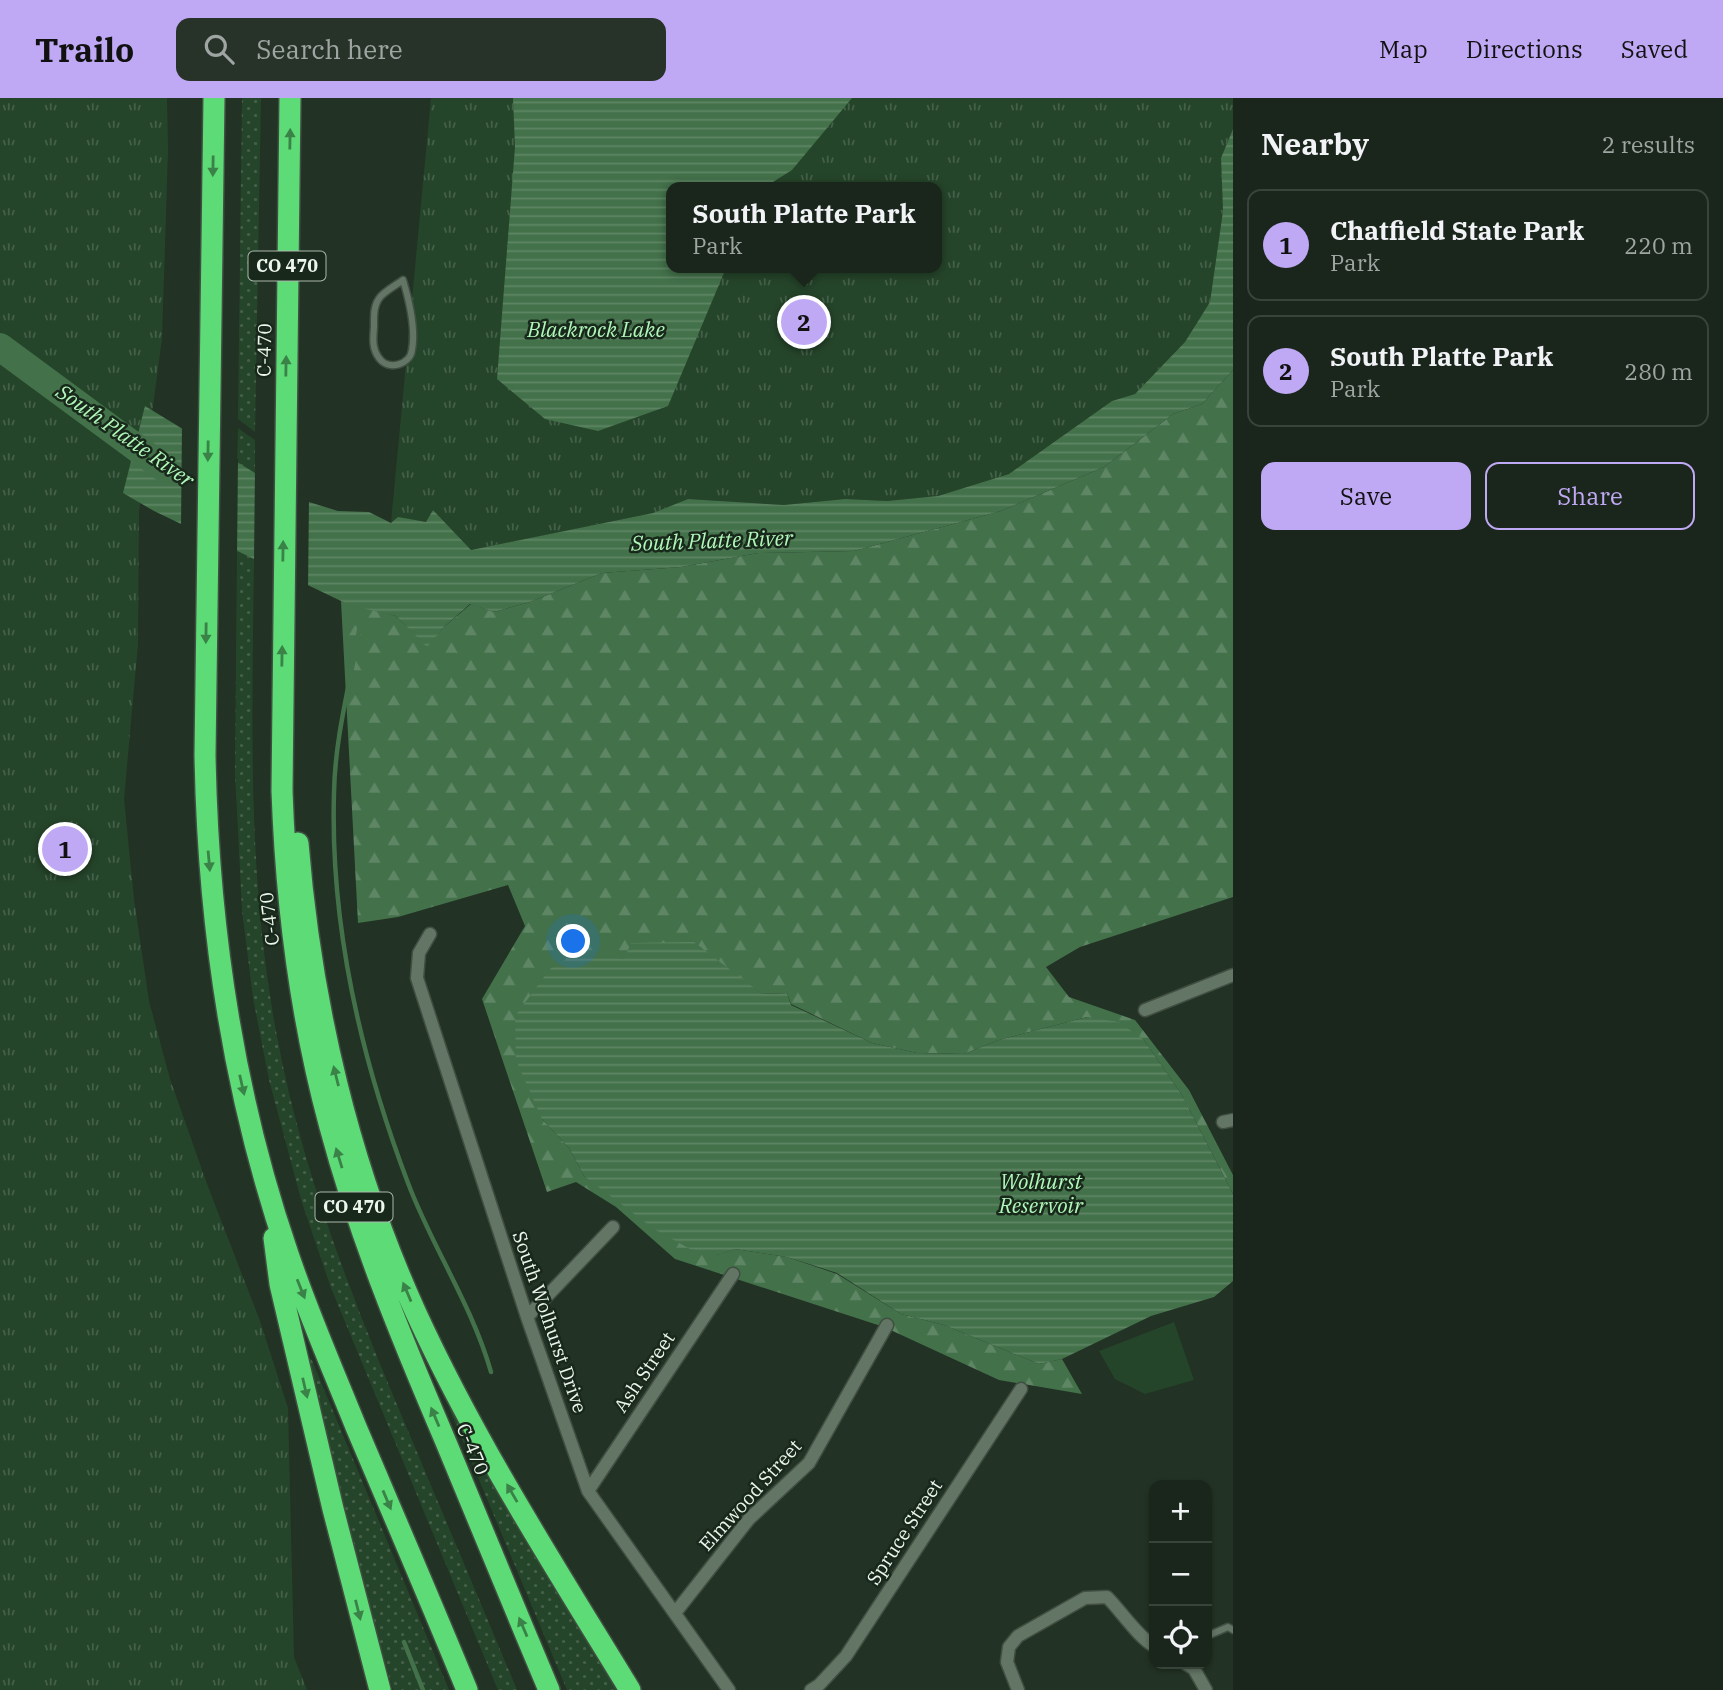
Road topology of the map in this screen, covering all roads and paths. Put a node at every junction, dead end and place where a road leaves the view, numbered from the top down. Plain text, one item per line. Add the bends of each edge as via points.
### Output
1 (214, 98) edge
2 (290, 98) edge
3 (403, 280) joint
4 (281, 693) junction
5 (430, 933) dead end
6 (1233, 975) edge
7 (1145, 1010) dead end
8 (272, 1201) junction
9 (613, 1227) dead end
10 (733, 1274) dead end
11 (527, 1317) junction
12 (887, 1325) dead end
13 (1021, 1389) dead end
14 (588, 1492) junction
15 (675, 1613) junction
16 (1233, 1630) edge
17 (1212, 1634) edge
18 (1149, 1643) edge
19 (1194, 1669) edge
20 (380, 1690) edge
21 (467, 1690) edge
22 (549, 1690) edge
23 (630, 1690) edge
24 (729, 1690) edge
25 (811, 1690) edge
26 (1018, 1690) edge
27 (1206, 1690) edge

1 -> 8 highway via 205,778 223,988
4 -> 2 highway, C-470 / CO 470
3 - 3 lane via 374,307 373,347 386,365 398,365 412,352 410,303
22 -> 4 highway, C-470 / CO 470 via 384,1294 330,1128 308,1032 289,899
23 -> 4 highway via 467,1415 416,1313 375,1210 339,1089 315,977 298,836 295,726
5 - 11 street, South Wolhurst Drive via 419,953 416,978
6 - 7 street
8 -> 20 highway via 280,1284
8 -> 21 highway via 316,1328
9 - 11 street
10 - 14 street, Ash Street
11 - 14 street, South Wolhurst Drive
12 - 15 street, Elmwood Street via 809,1463 749,1519
13 - 25 street, Spruce Street via 846,1656
14 - 15 street, South Wolhurst Drive
15 - 24 street, South Wolhurst Drive
16 - 17 lane via 1228,1627
18 - 26 street via 1107,1597 1085,1598 1018,1636 1009,1647 1007,1662
19 - 27 street

